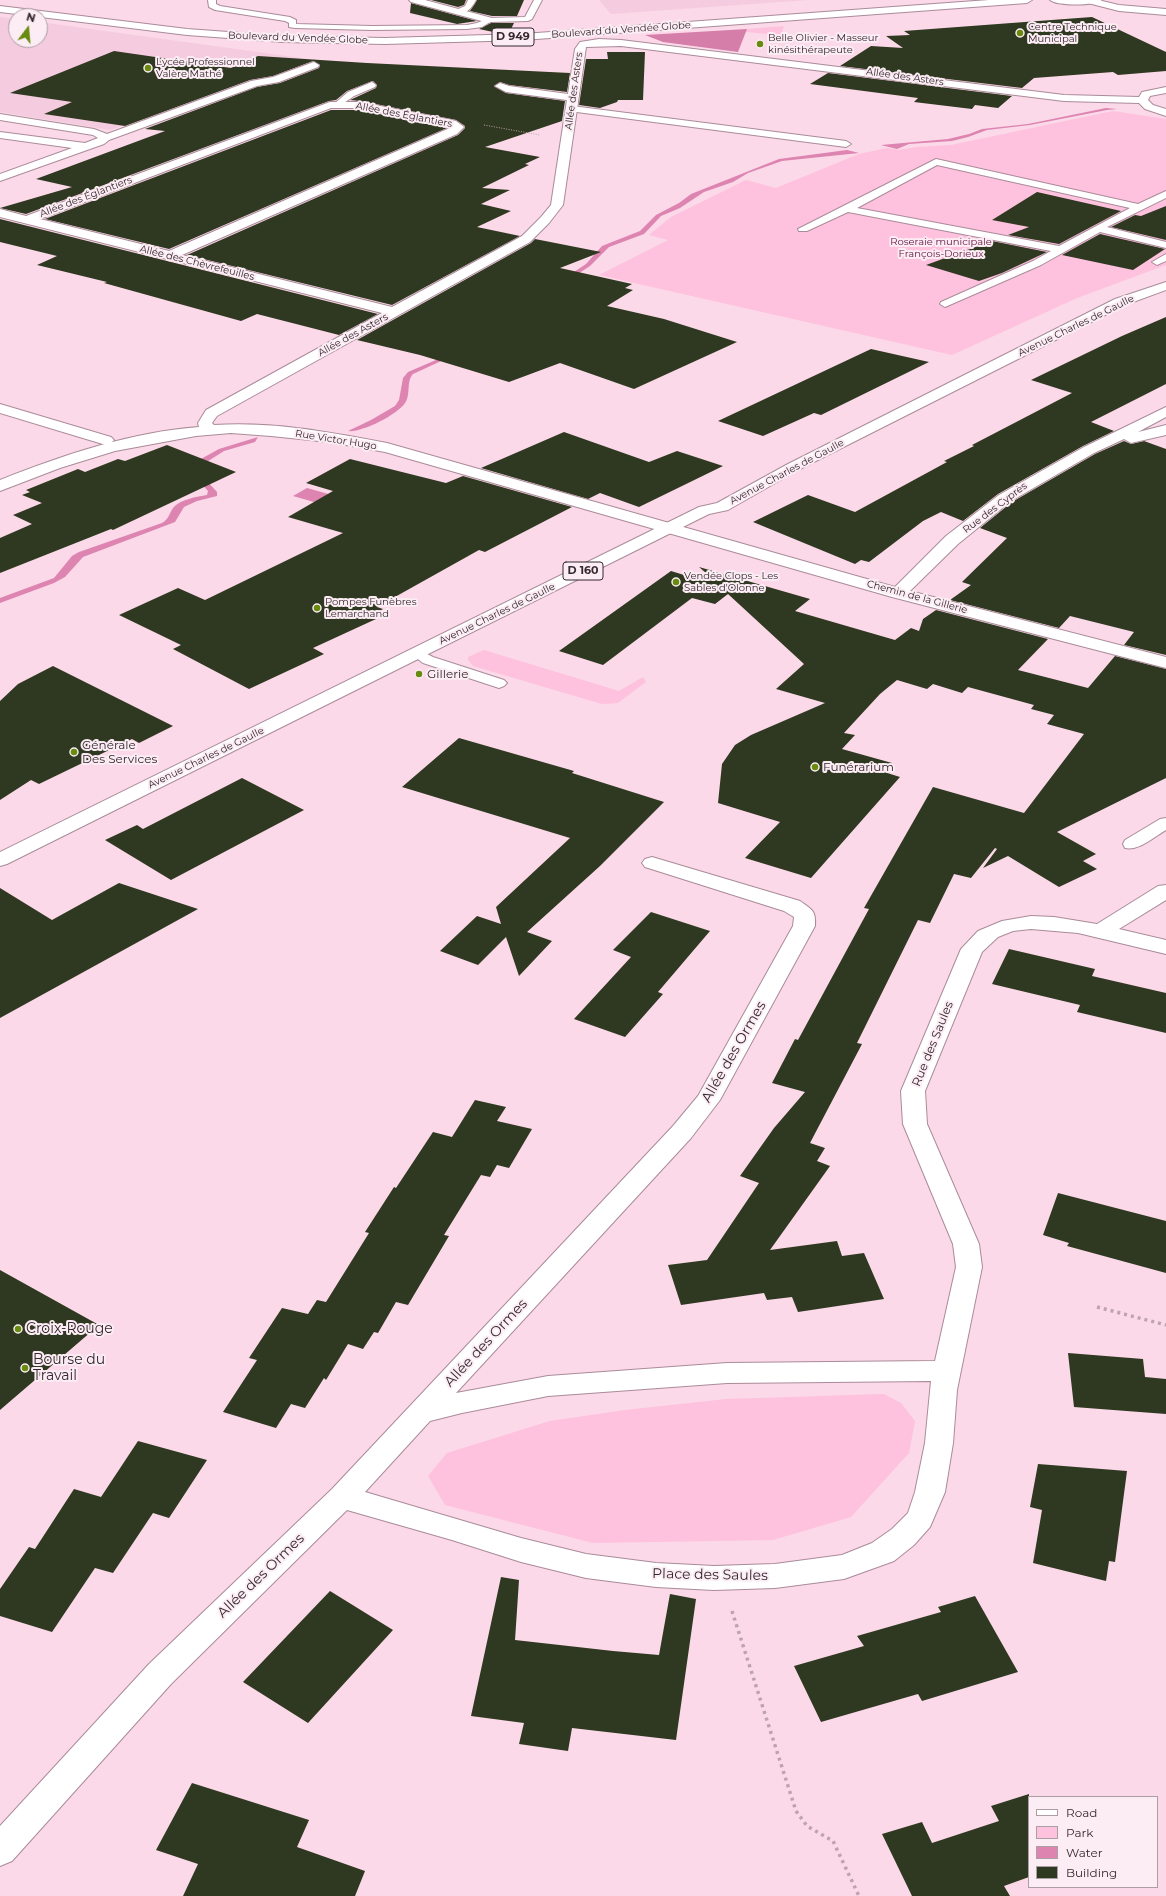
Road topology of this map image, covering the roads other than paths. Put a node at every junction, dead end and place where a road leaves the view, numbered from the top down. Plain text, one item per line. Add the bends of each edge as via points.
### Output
1 (212, 0) edge
2 (414, 0) edge
3 (472, 0) edge
4 (538, 0) edge
5 (942, 0) edge
6 (1027, 0) edge
7 (1055, 0) edge
8 (1094, 1) edge
9 (0, 2) edge
10 (0, 9) edge
11 (459, 12) junction
12 (1166, 12) edge
13 (489, 20) junction
14 (314, 65) dead end
15 (372, 85) dead end
16 (500, 86) dead end
17 (1166, 90) edge
18 (1142, 100) junction
19 (573, 103) junction
20 (338, 104) junction
21 (1166, 113) edge
22 (0, 118) edge
23 (0, 135) edge
24 (105, 138) junction
25 (48, 142) junction
26 (846, 144) dead end
27 (88, 145) junction
28 (43, 163) junction
29 (0, 178) edge
30 (1166, 194) edge
31 (1140, 207) junction
32 (848, 209) junction
33 (0, 213) edge
34 (27, 220) junction
35 (1098, 228) junction
36 (803, 229) dead end
37 (1166, 245) edge
38 (1058, 249) junction
39 (169, 256) junction
40 (1166, 286) edge
41 (945, 304) dead end
42 (395, 312) junction
43 (0, 408) edge
44 (1166, 411) edge
45 (210, 430) junction
46 (1166, 430) edge
47 (106, 440) dead end
48 (1106, 443) junction
49 (0, 486) edge
50 (668, 529) junction
51 (898, 593) junction
52 (416, 654) junction
53 (1166, 663) edge
54 (499, 683) dead end
55 (1166, 823) edge
56 (1131, 844) dead end
57 (0, 860) edge
58 (652, 863) dead end
59 (1166, 891) edge
60 (1098, 932) junction
61 (1166, 947) edge
62 (969, 1267) joint
63 (947, 1371) junction
64 (422, 1412) junction
65 (342, 1497) junction
66 (0, 1850) edge

1 - 13 lane via 212,5 218,8 287,19 295,26 467,27
2 - 11 street
3 - 11 lane via 468,7
4 - 13 lane via 528,19
5 - 9 street, Boulevard du Vendée Globe / D 949 via 518,31 393,35 227,29
6 - 10 street, Boulevard du Vendée Globe / D 949 via 530,36 385,41 283,39 187,32
7 - 8 street
8 - 12 street via 1119,8
11 - 13 street
14 - 24 street via 275,80 255,83
15 - 20 lane
16 - 19 street
17 - 18 street via 1146,94
18 - 19 street, Allée des Asters via 1064,98 834,68 599,42 581,45
18 - 21 street via 1149,107
19 - 26 lane via 743,132
19 - 42 street, Allée des Asters via 557,205 553,212 526,239
20 - 34 street, Allée des Églantiers via 322,106
20 - 39 street, Allée des Églantiers via 360,105 452,123 459,127 454,132
22 - 24 street via 94,132
23 - 25 street
24 - 27 street
25 - 27 street
25 - 28 street
27 - 28 street
28 - 29 street
30 - 31 lane
31 - 32 lane via 936,162
31 - 35 lane
32 - 36 lane
32 - 38 lane
33 - 34 street, Allée des Chèvrefeuilles
34 - 39 street, Allée des Chèvrefeuilles
35 - 37 lane
35 - 38 lane
38 - 41 lane via 1037,262
39 - 42 street, Allée des Chèvrefeuilles
40 - 50 street, Avenue Charles de Gaulle / D 160 via 1120,302 793,467 722,507 705,510
42 - 45 street, Allée des Asters via 211,413 205,423
43 - 47 street
44 - 48 street, Rue des Cyprès
45 - 49 street, Rue Victor Hugo via 121,445 64,462
45 - 50 street, Rue Victor Hugo via 306,434 380,447
46 - 48 street, Rue des Cyprès
48 - 51 street, Rue des Cyprès via 1005,498 952,540
50 - 51 street, Chemin de la Gillerie
50 - 52 street, Avenue Charles de Gaulle / D 160
51 - 53 street, Chemin de la Gillerie
52 - 54 lane
52 - 57 street, Avenue Charles de Gaulle / D 160
55 - 56 lane
58 - 64 street, Allée des Ormes via 792,906 805,914 804,926 708,1100 682,1132
59 - 60 street
60 - 61 street, Rue des Saules
60 - 62 street, Rue des Saules via 1045,922 989,932 972,949 913,1091 915,1124 966,1244
62 - 63 street, Place des Saules
63 - 64 street via 727,1373 548,1386
63 - 65 street, Place des Saules via 930,1492 920,1520 883,1552 844,1567 775,1576 714,1578 656,1575 586,1566 521,1550
64 - 65 street, Allée des Ormes
65 - 66 street, Allée des Ormes via 160,1674

